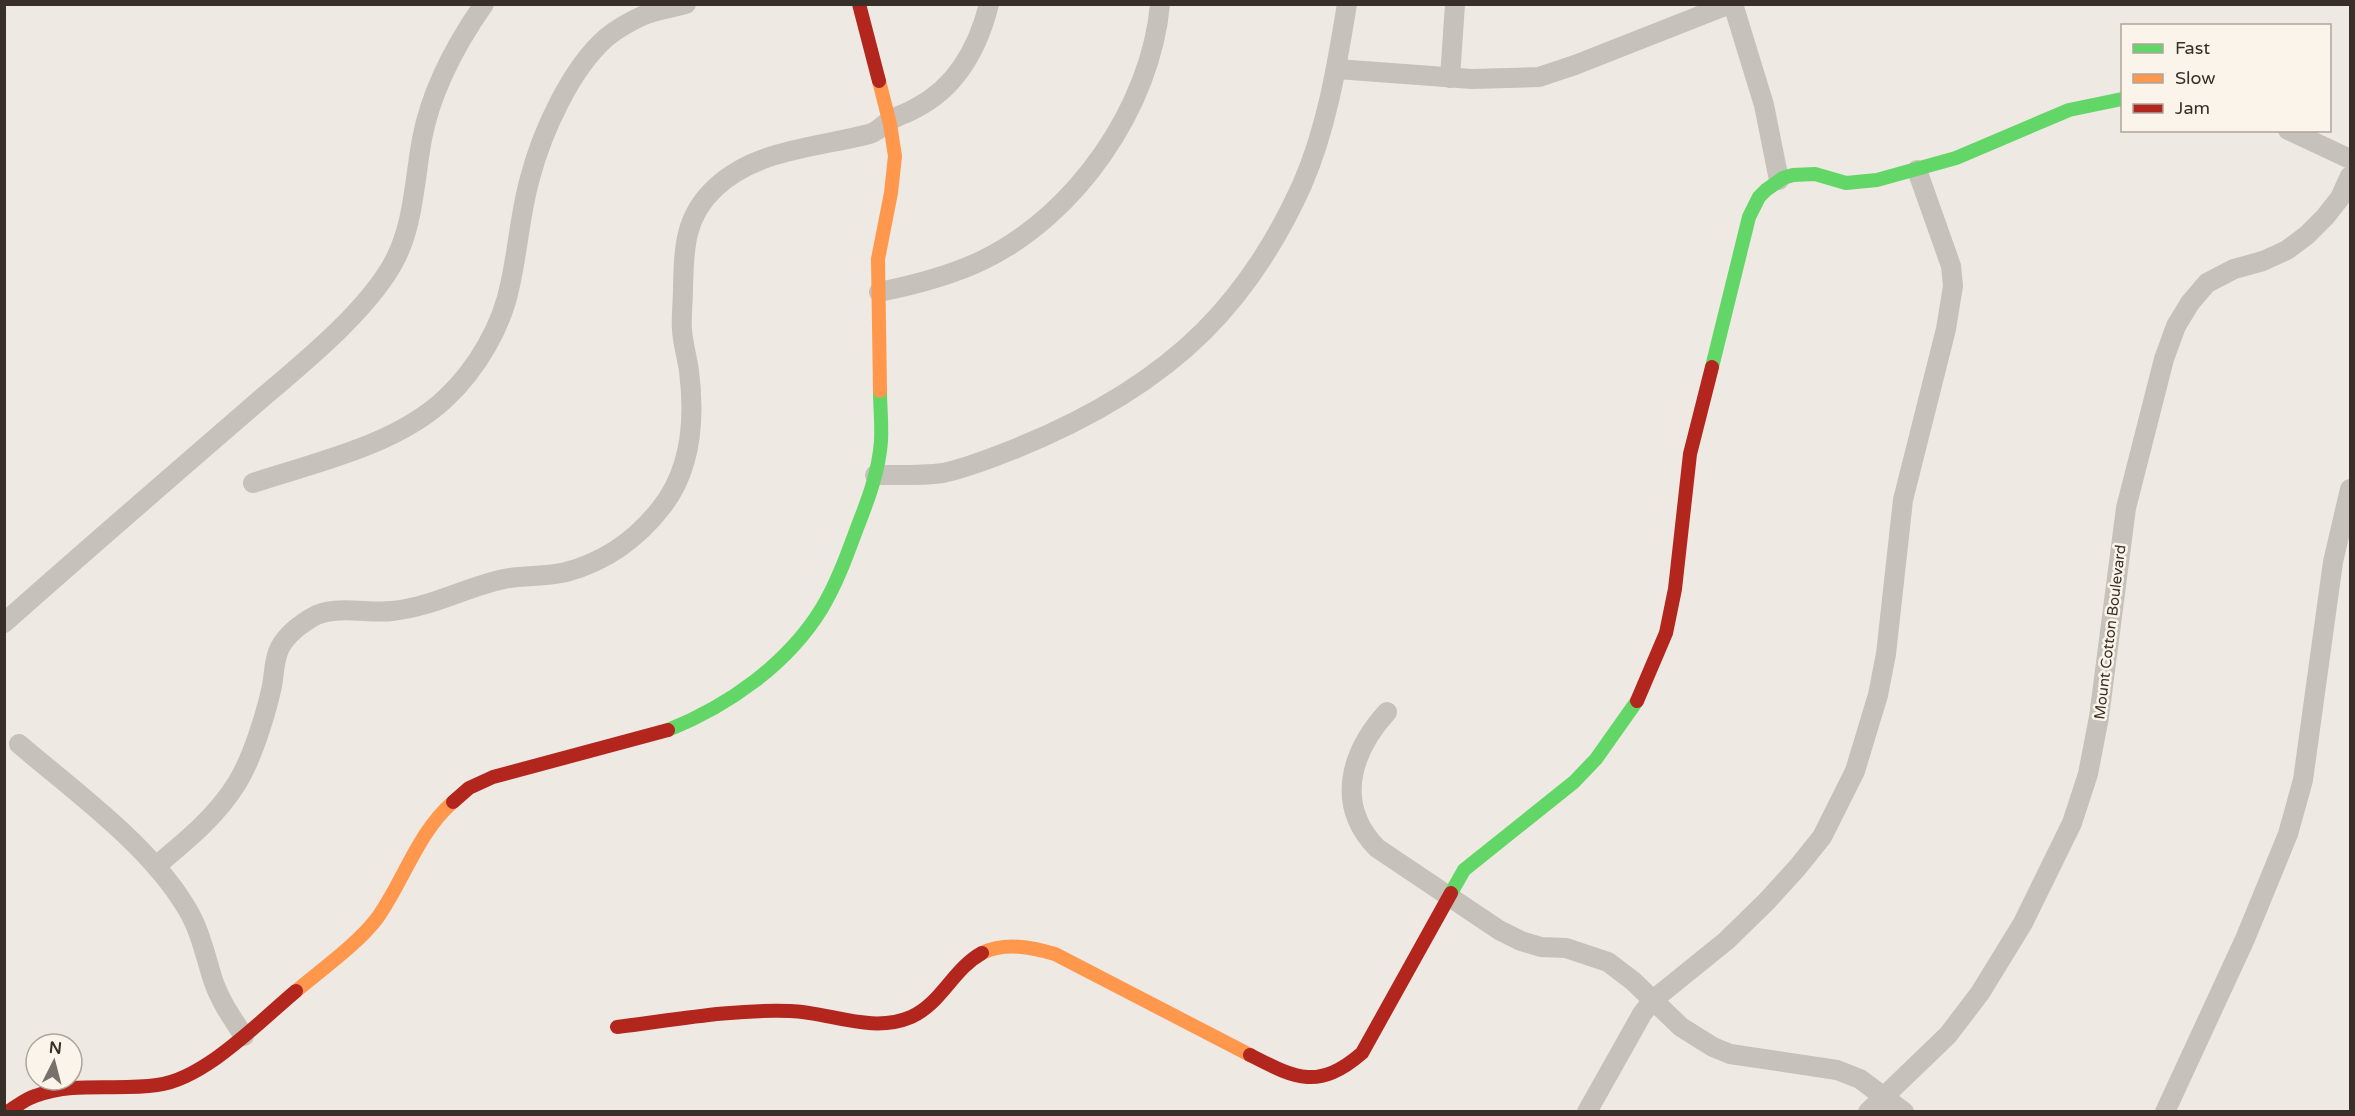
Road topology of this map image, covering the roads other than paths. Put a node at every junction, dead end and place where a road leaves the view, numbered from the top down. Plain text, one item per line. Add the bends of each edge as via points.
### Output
1 (484, 4) edge
2 (686, 4) edge
3 (859, 4) edge
4 (988, 4) edge
5 (1160, 4) edge
6 (1347, 4) edge
7 (1455, 4) edge
8 (1732, 4) edge
9 (1337, 69) junction
10 (1450, 78) junction
11 (2121, 99) edge
12 (890, 120) junction
13 (2292, 132) edge
14 (2350, 159) edge
15 (1917, 170) junction
16 (2350, 176) edge
17 (1779, 180) junction
18 (879, 292) junction
19 (875, 475) junction
20 (253, 483) dead end
21 (2350, 489) edge
22 (4, 623) edge
23 (1387, 712) dead end
24 (19, 744) dead end
25 (156, 866) junction
26 (1448, 897) junction
27 (1653, 1000) junction
28 (617, 1027) dead end
29 (244, 1036) junction
30 (1884, 1095) junction
31 (7, 1112) edge
32 (1587, 1112) edge
33 (1868, 1112) edge
34 (1904, 1112) edge
35 (2165, 1112) edge

1 - 22 street via 453,53 436,93 422,138 405,234 392,266 372,294 272,389
2 - 20 street via 644,15 608,36 579,69 547,127 530,177 510,287 496,328 473,368 446,398 414,423 374,443
3 - 12 street
4 - 12 street via 974,50 957,75 927,102
5 - 18 street via 1154,39 1134,100 1096,164 1069,195 1024,234 984,260 915,285
6 - 9 street
7 - 10 street
8 - 10 street via 1539,77
8 - 17 street via 1764,105
9 - 10 street
9 - 19 street via 1306,173 1280,229 1250,276 1204,331 1118,399 1048,436 979,464 912,476
11 - 15 street via 2081,106 1980,149
12 - 18 street via 895,156 878,259
12 - 25 street via 874,133 776,154 738,169 713,190 692,217 684,244 682,330 689,372 690,442 683,469 664,506 638,535 606,556 565,572 504,579 400,610 314,615 287,637 278,651 260,730 239,781 208,822
13 - 14 street
15 - 17 street via 1852,184 1799,173
15 - 27 street via 1951,266 1953,286 1903,500 1886,654 1867,735 1840,805 1822,837 1797,868 1726,941
16 - 30 street, Mount Cotton Boulevard via 2340,198 2307,235 2287,250 2207,283 2176,326 2126,508 2099,717 2088,774 2072,823 2023,923 1980,993 1948,1035
17 - 26 street via 1754,202 1749,217 1690,454 1676,589 1666,633 1636,704 1574,782 1464,870
18 - 19 street via 880,442
19 - 29 street via 844,562 823,607 781,658 726,702 668,730 493,777 469,788 429,828 377,918 344,952
21 - 35 street via 2332,562 2303,780 2288,834 2250,928
23 - 26 street via 1361,747 1351,788 1353,807 1366,837 1377,848
24 - 25 street
25 - 29 street via 188,908 222,1003
26 - 27 street via 1521,941 1566,948 1608,962
26 - 28 street via 1362,1053 1342,1070 1317,1077 1287,1074 1055,954 1018,945 986,949 963,965 926,1008 904,1019 880,1024 792,1011 722,1014
27 - 30 street via 1680,1027 1730,1054 1837,1070
27 - 32 street
29 - 31 street via 210,1063 180,1078 158,1084 77,1086 33,1095
30 - 33 street, Mount Cotton Boulevard
30 - 34 street

